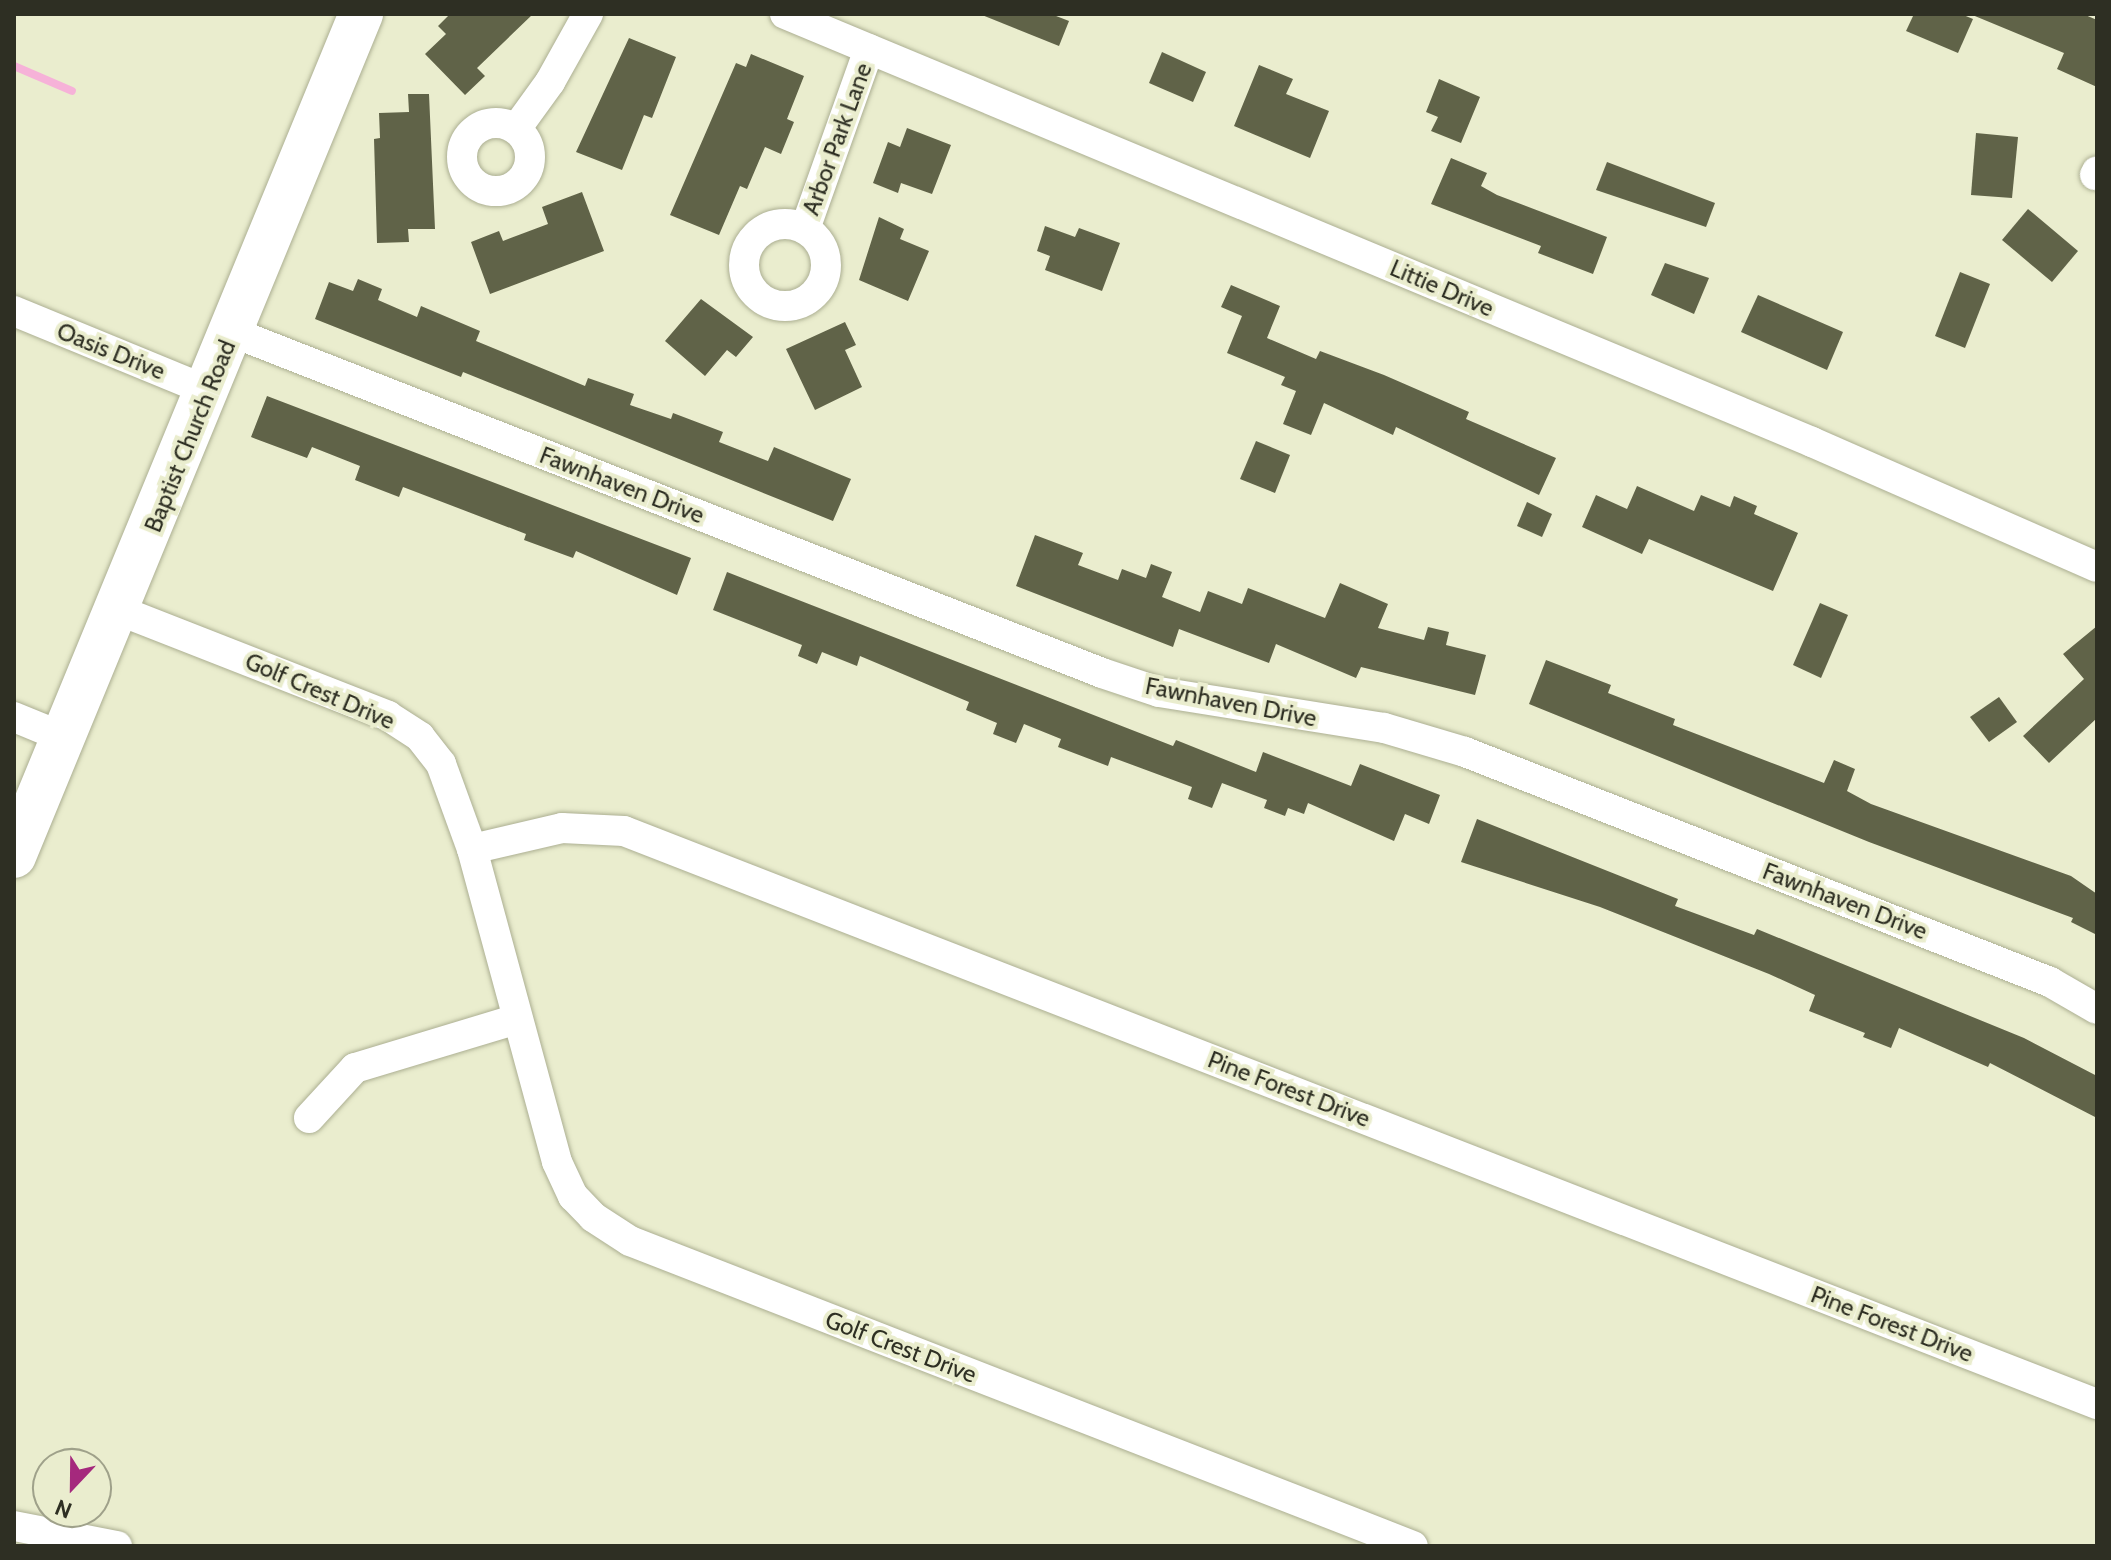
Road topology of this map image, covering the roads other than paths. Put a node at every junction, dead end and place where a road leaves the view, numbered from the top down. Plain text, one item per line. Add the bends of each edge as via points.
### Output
1 (361, 14) edge
2 (588, 14) edge
3 (785, 14) edge
4 (869, 49) junction
5 (516, 129) dead end
6 (805, 229) dead end
7 (14, 311) edge
8 (232, 332) junction
9 (208, 391) junction
10 (2097, 567) edge
11 (118, 610) junction
12 (14, 717) edge
13 (65, 738) junction
14 (472, 849) junction
15 (14, 856) edge
16 (2097, 1009) edge
17 (517, 1019) junction
18 (309, 1118) dead end
19 (2097, 1404) edge
20 (14, 1526) edge
21 (117, 1546) edge
22 (1413, 1546) edge

1 - 8 street, Baptist Church Road
2 - 5 street
3 - 4 street, Littie Drive
4 - 6 street, Arbor Park Lane
4 - 10 street, Littie Drive via 1798,436
7 - 9 street, Oasis Drive
8 - 9 street, Baptist Church Road
8 - 16 street, Fawnhaven Drive via 1145,687 1234,707 1384,728 1465,752 2050,982
9 - 11 street, Baptist Church Road
11 - 13 street, Baptist Church Road
11 - 14 street, Golf Crest Drive via 388,716 420,737 441,764
12 - 13 street
13 - 15 street, Baptist Church Road
14 - 17 street, Golf Crest Drive
14 - 19 street, Pine Forest Drive via 562,828 624,831
17 - 18 street via 355,1068
17 - 22 street, Golf Crest Drive via 557,1162 573,1196 630,1241
20 - 21 street

